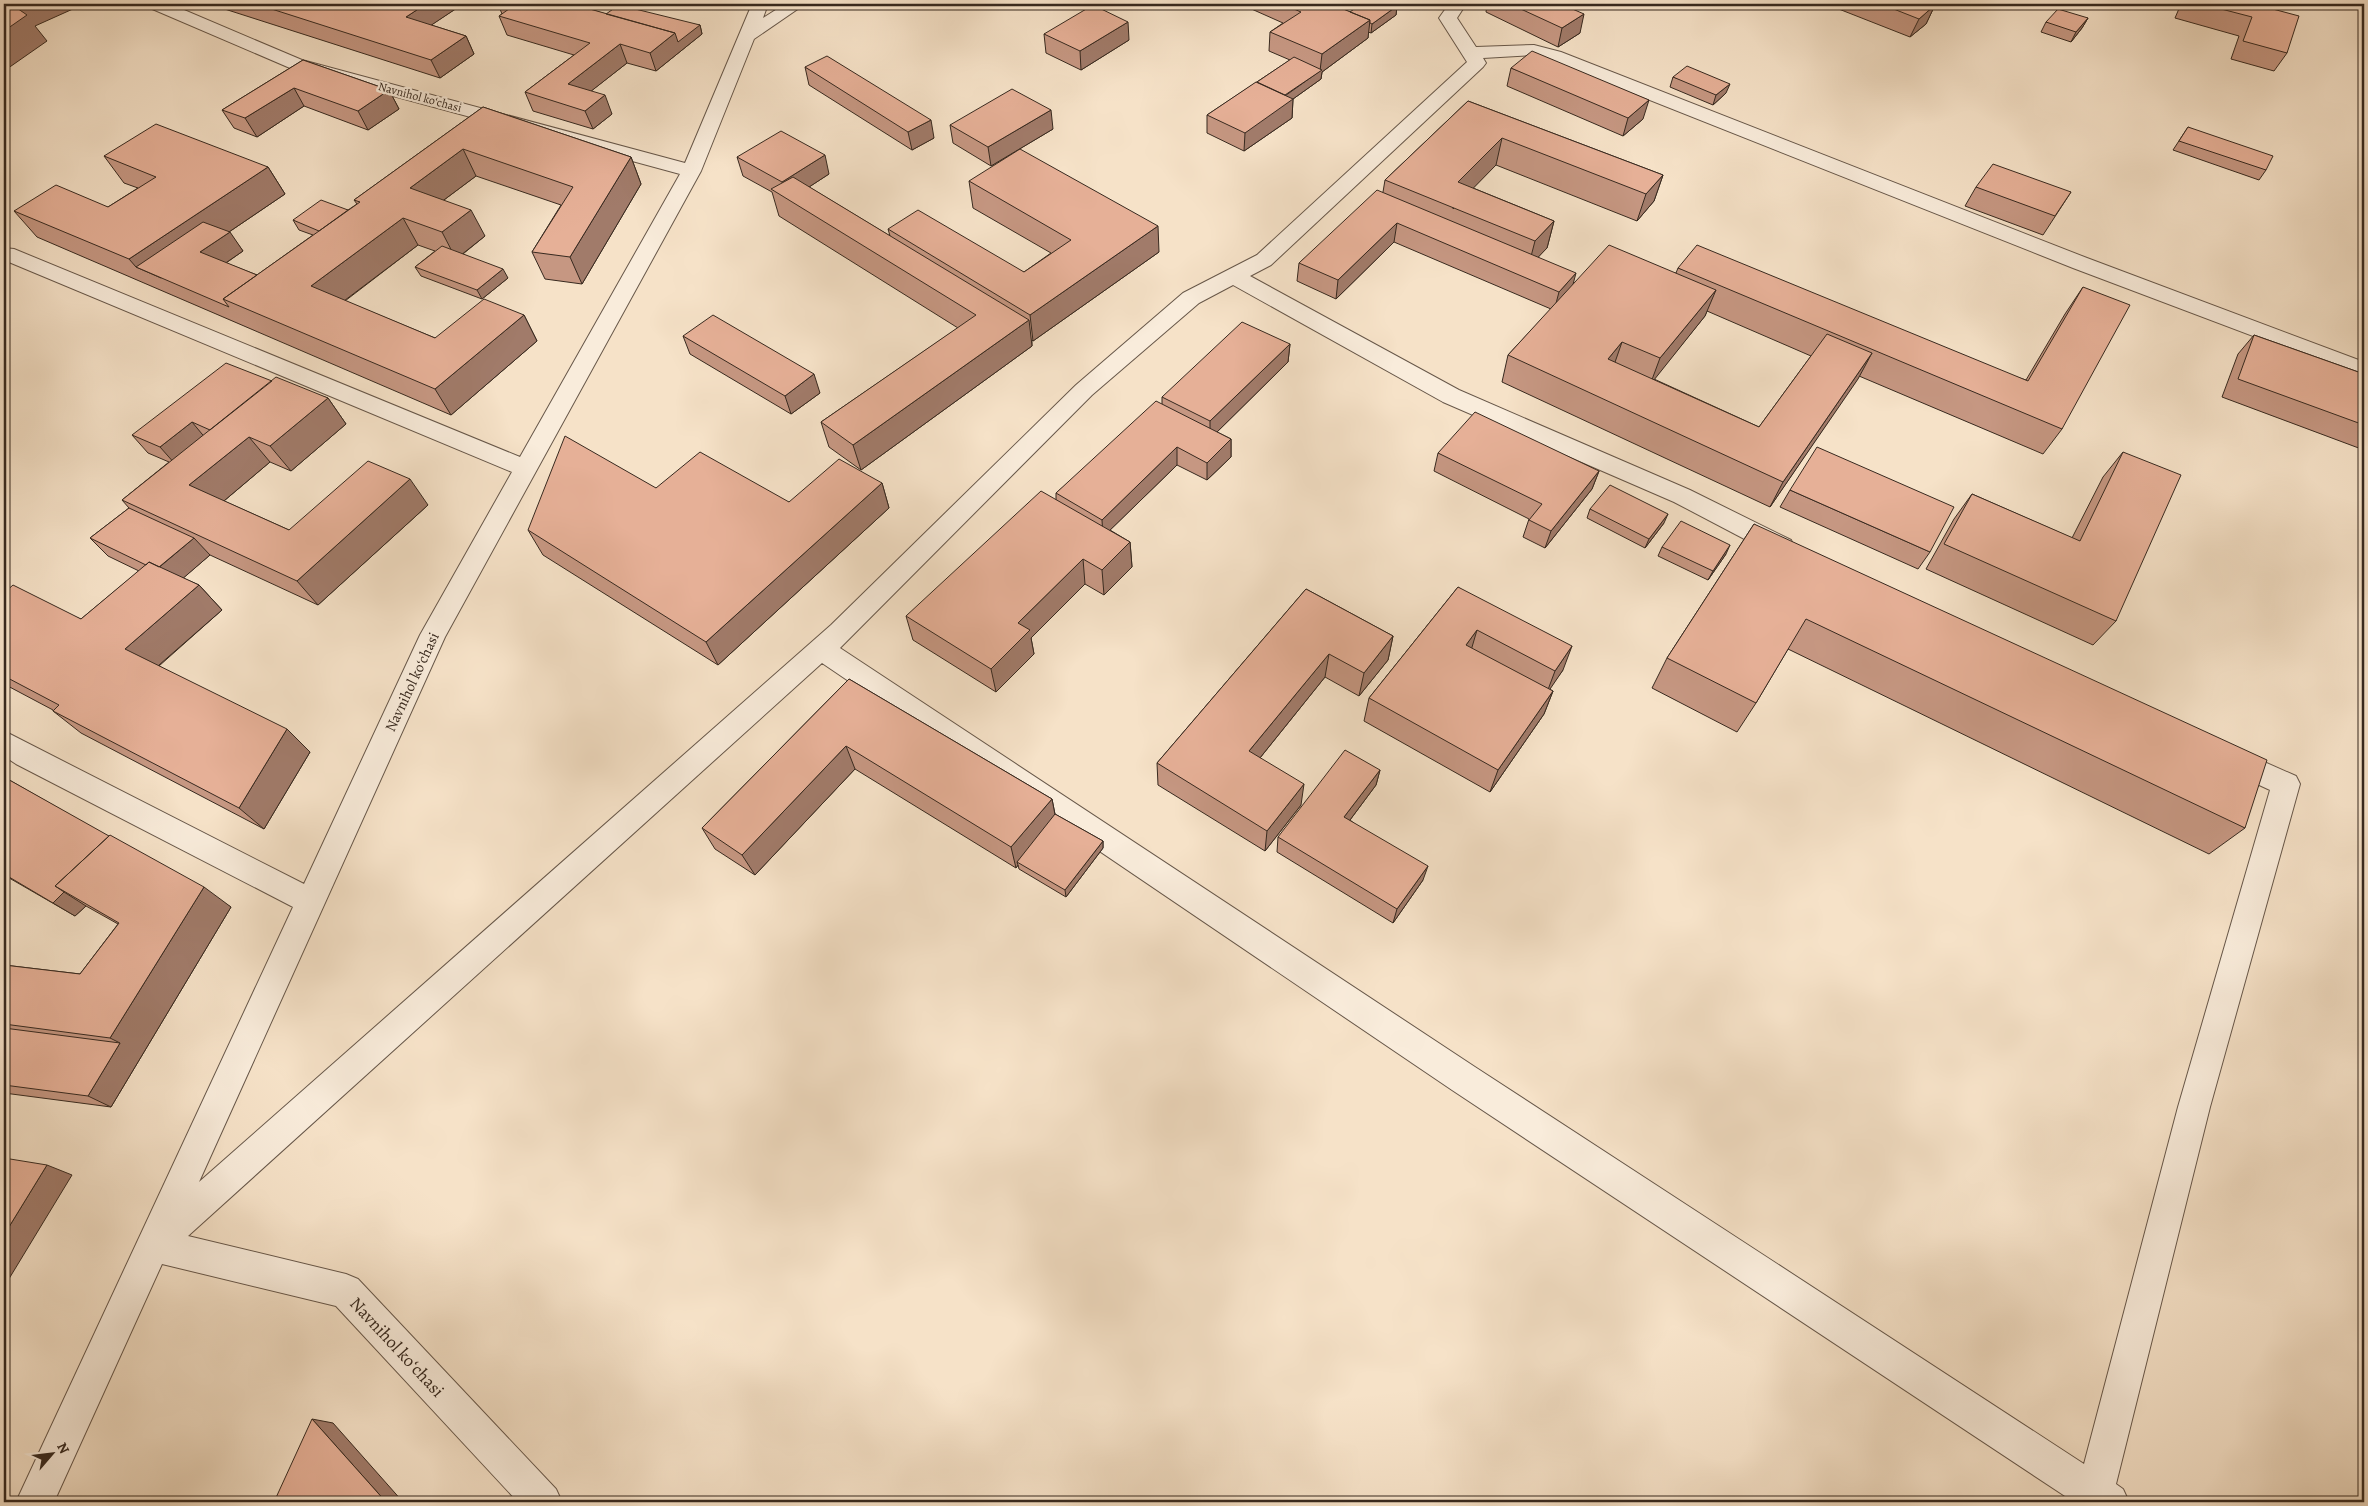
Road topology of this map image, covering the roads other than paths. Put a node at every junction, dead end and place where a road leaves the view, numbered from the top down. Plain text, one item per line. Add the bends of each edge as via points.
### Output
1 (156, 4) edge
2 (760, 4) edge
3 (796, 4) edge
4 (1457, 4) edge
5 (747, 36) junction
6 (1470, 53) junction
7 (691, 172) junction
8 (7, 254) dead end
9 (1235, 276) junction
10 (2364, 370) edge
11 (525, 468) junction
12 (1804, 558) edge
13 (821, 649) junction
14 (4, 742) edge
15 (2205, 748) edge
16 (310, 902) junction
17 (153, 1245) junction
18 (2100, 1499) edge
19 (35, 1502) edge
20 (543, 1502) edge

1 - 7 street, Navnihol koʻchasi via 296,64
2 - 5 street, Navnihol koʻchasi
3 - 5 street
4 - 6 street via 1448,18
5 - 7 street, Navnihol koʻchasi
6 - 9 street via 1477,63 1264,260
6 - 10 street via 1534,50 1555,56 2080,263
7 - 11 street, Navnihol koʻchasi
8 - 11 street
9 - 12 street via 1450,396 1682,496
9 - 13 street via 1191,298 1084,390
11 - 16 street, Navnihol koʻchasi via 433,635
13 - 17 street
13 - 18 street via 1239,930
14 - 16 street
15 - 18 street via 2286,784 2194,1107
16 - 17 street, Navnihol koʻchasi
17 - 19 street, Navnihol koʻchasi
17 - 20 street, Navnihol koʻchasi via 346,1291

